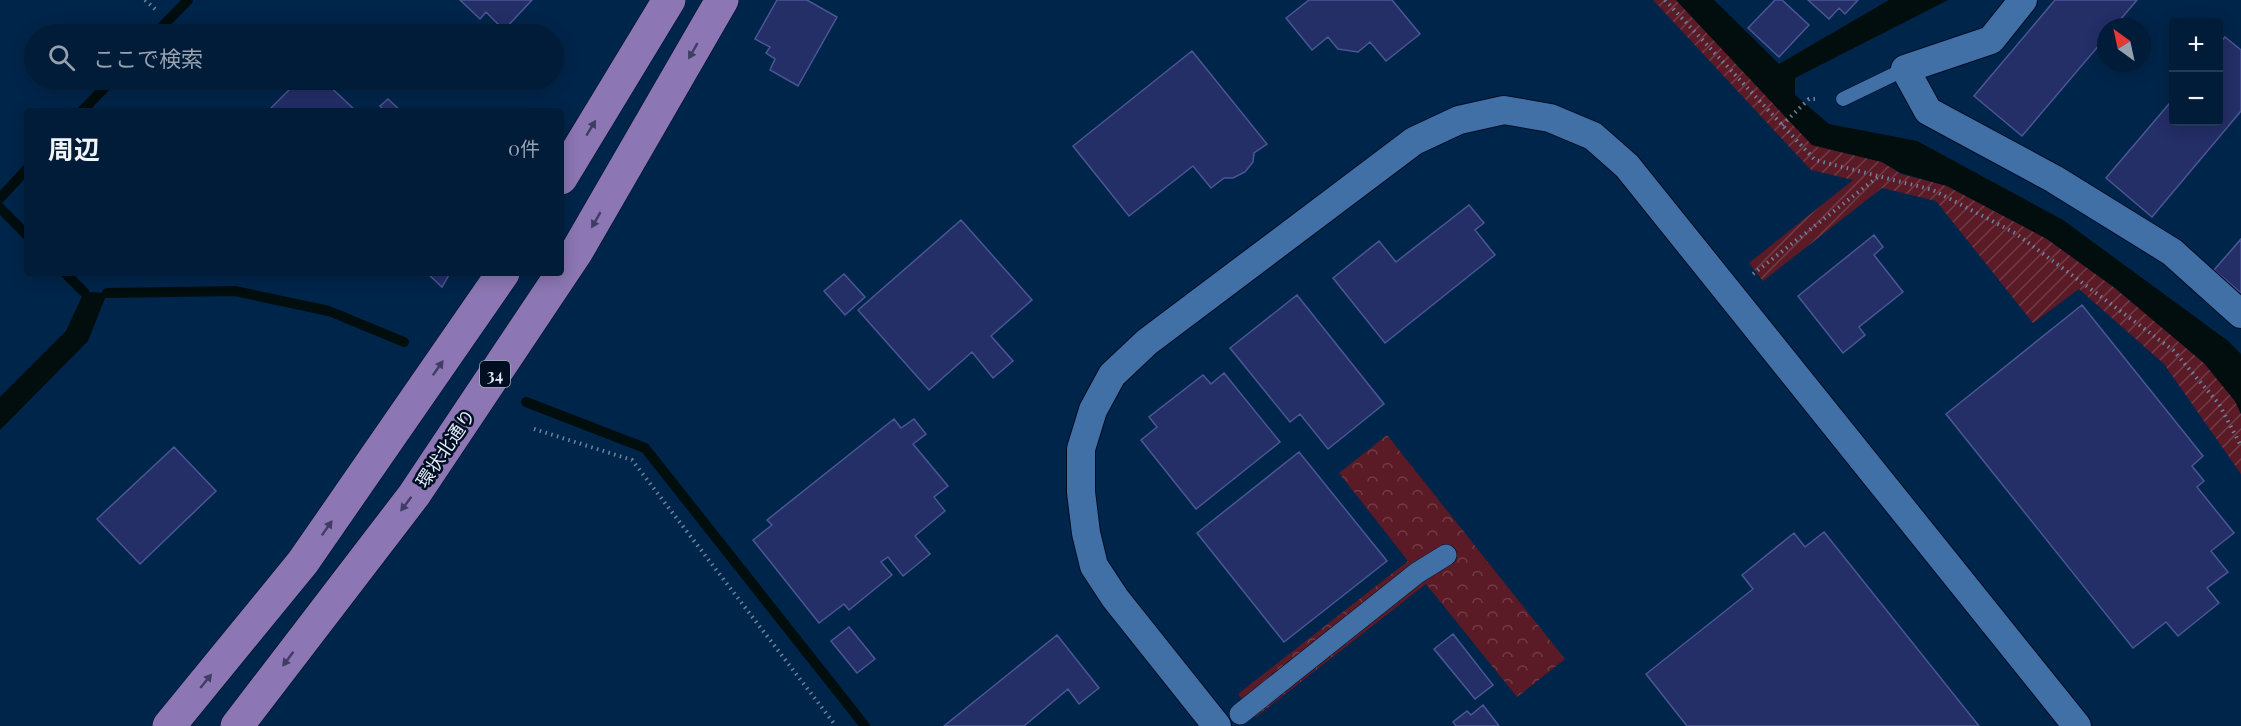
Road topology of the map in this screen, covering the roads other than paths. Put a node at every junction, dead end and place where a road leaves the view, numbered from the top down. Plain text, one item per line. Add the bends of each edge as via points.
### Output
1 (669, 0) edge
2 (722, 0) edge
3 (2023, 0) edge
4 (1905, 69) junction
5 (1843, 99) dead end
6 (564, 173) edge
7 (564, 272) edge
8 (501, 276) edge
9 (561, 276) edge
10 (2241, 314) edge
11 (1446, 555) dead end
12 (1228, 720) edge
13 (169, 726) edge
14 (237, 726) edge
15 (2077, 726) edge

6 -> 1 highway
2 -> 7 highway, 環状北通り / 34
3 - 4 street via 1990,40
4 - 5 lane
4 - 10 street via 1928,111 2054,179 2172,252
13 -> 8 highway via 303,562
9 -> 14 highway, 環状北通り / 34 via 414,495
11 - 12 street via 1417,573
12 - 15 street via 1115,598 1095,566 1081,492 1081,449 1093,410 1112,375 1147,342 1414,141 1459,120 1504,110 1551,118 1593,136 1627,166

